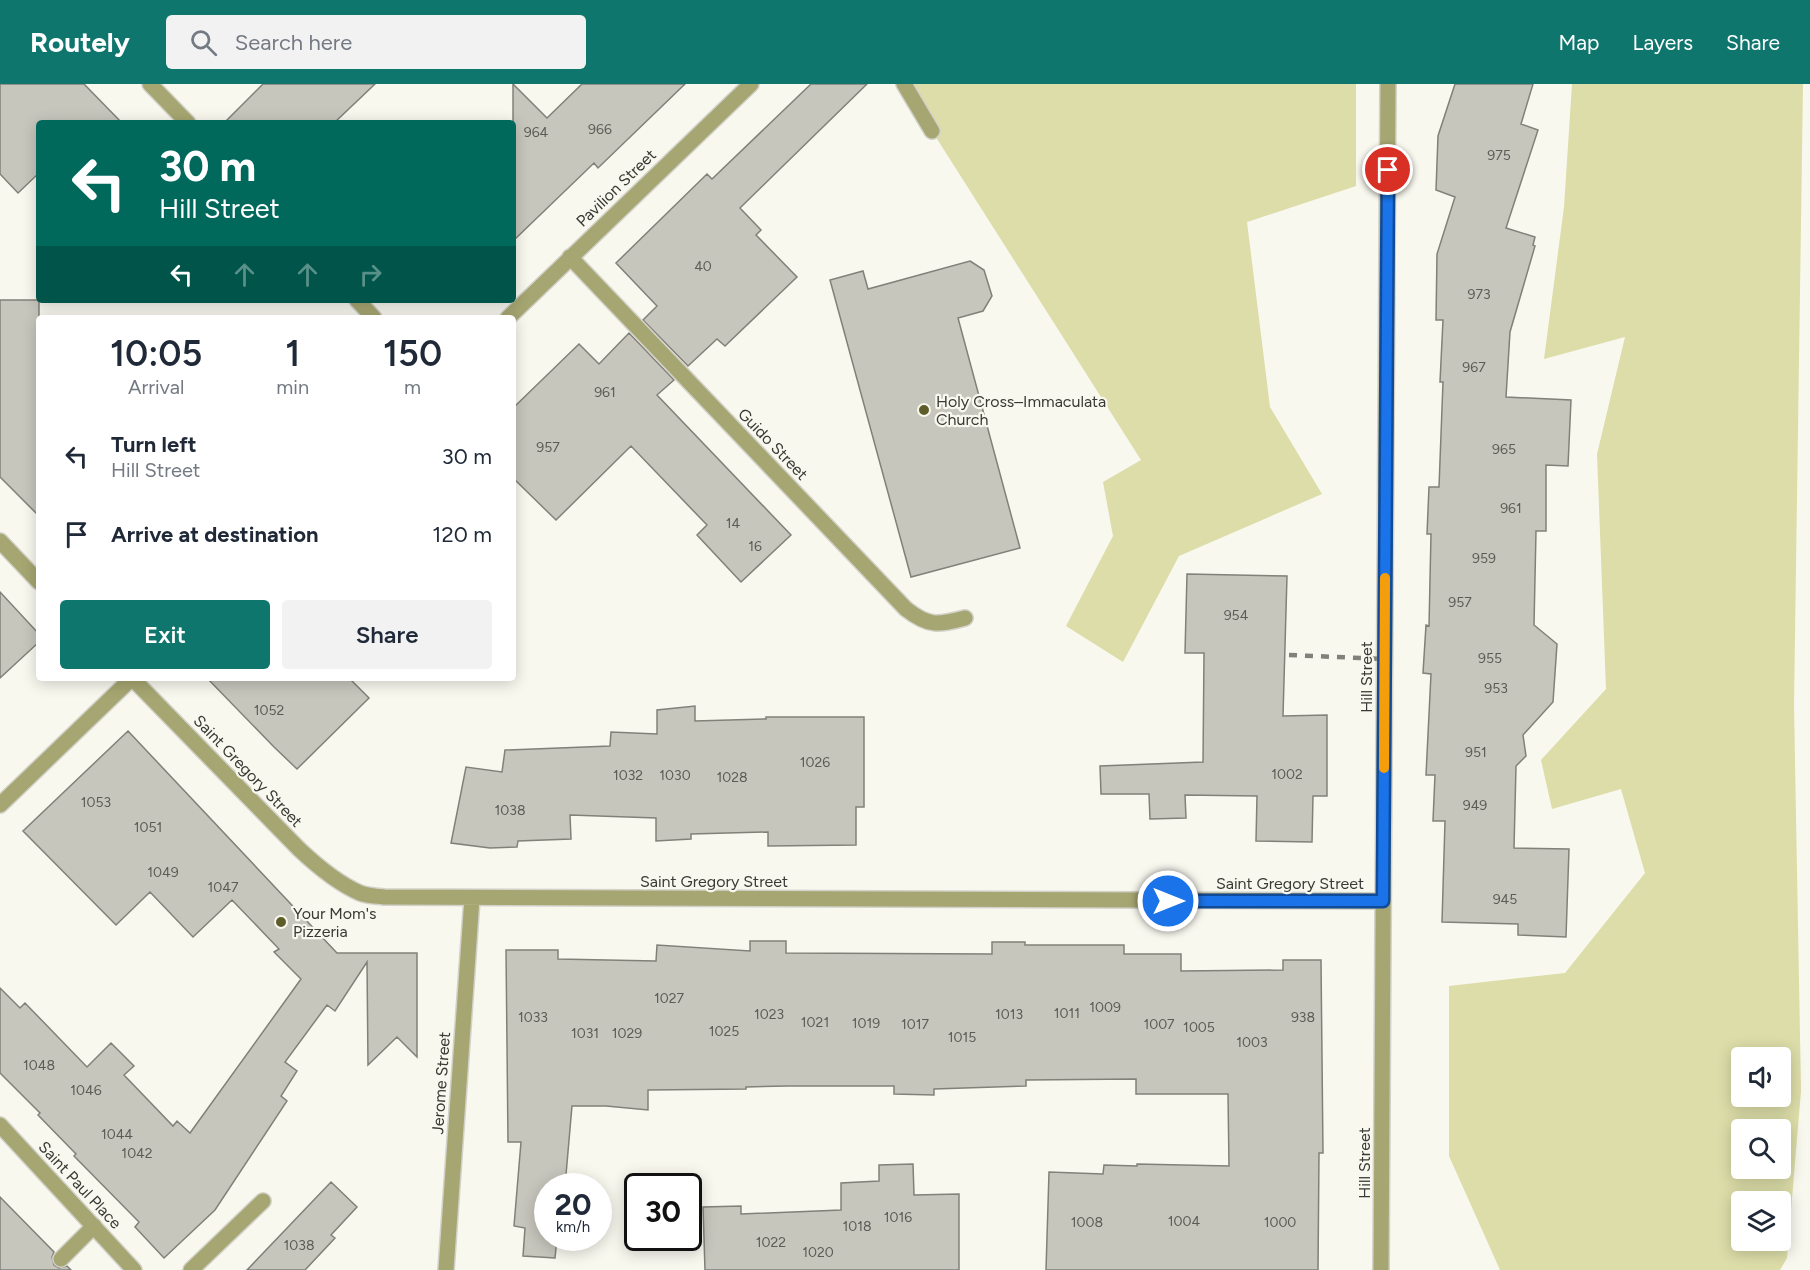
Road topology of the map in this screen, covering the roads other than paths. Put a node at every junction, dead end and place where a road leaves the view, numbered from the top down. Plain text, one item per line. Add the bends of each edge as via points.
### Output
1 (150, 84) edge
2 (904, 84) edge
3 (1389, 84) edge
4 (747, 85) edge
5 (185, 120) edge
6 (932, 131) dead end
7 (570, 257) junction
8 (360, 303) edge
9 (371, 315) edge
10 (511, 315) edge
11 (0, 541) edge
12 (36, 579) edge
13 (966, 618) dead end
14 (129, 681) edge
15 (135, 681) edge
16 (0, 805) edge
17 (472, 898) junction
18 (1383, 901) junction
19 (0, 1125) edge
20 (263, 1201) dead end
21 (94, 1226) junction
22 (61, 1259) dead end
23 (134, 1270) edge
24 (191, 1270) edge
25 (446, 1270) edge
26 (1381, 1270) edge

1 - 5 street
2 - 6 street
3 - 18 street, Hill Street
4 - 7 street, Pavilion Street
7 - 10 street, Pavilion Street
7 - 13 street, Guido Street via 906,609 919,620 940,624
8 - 9 street
11 - 12 street
14 - 16 street
15 - 17 street, Saint Gregory Street via 299,849 339,881 362,894 384,897
17 - 18 street, Saint Gregory Street
17 - 25 street, Jerome Street
18 - 26 street, Hill Street
19 - 21 street, Saint Paul Place
20 - 24 street
21 - 22 street
21 - 23 street, Saint Paul Place

